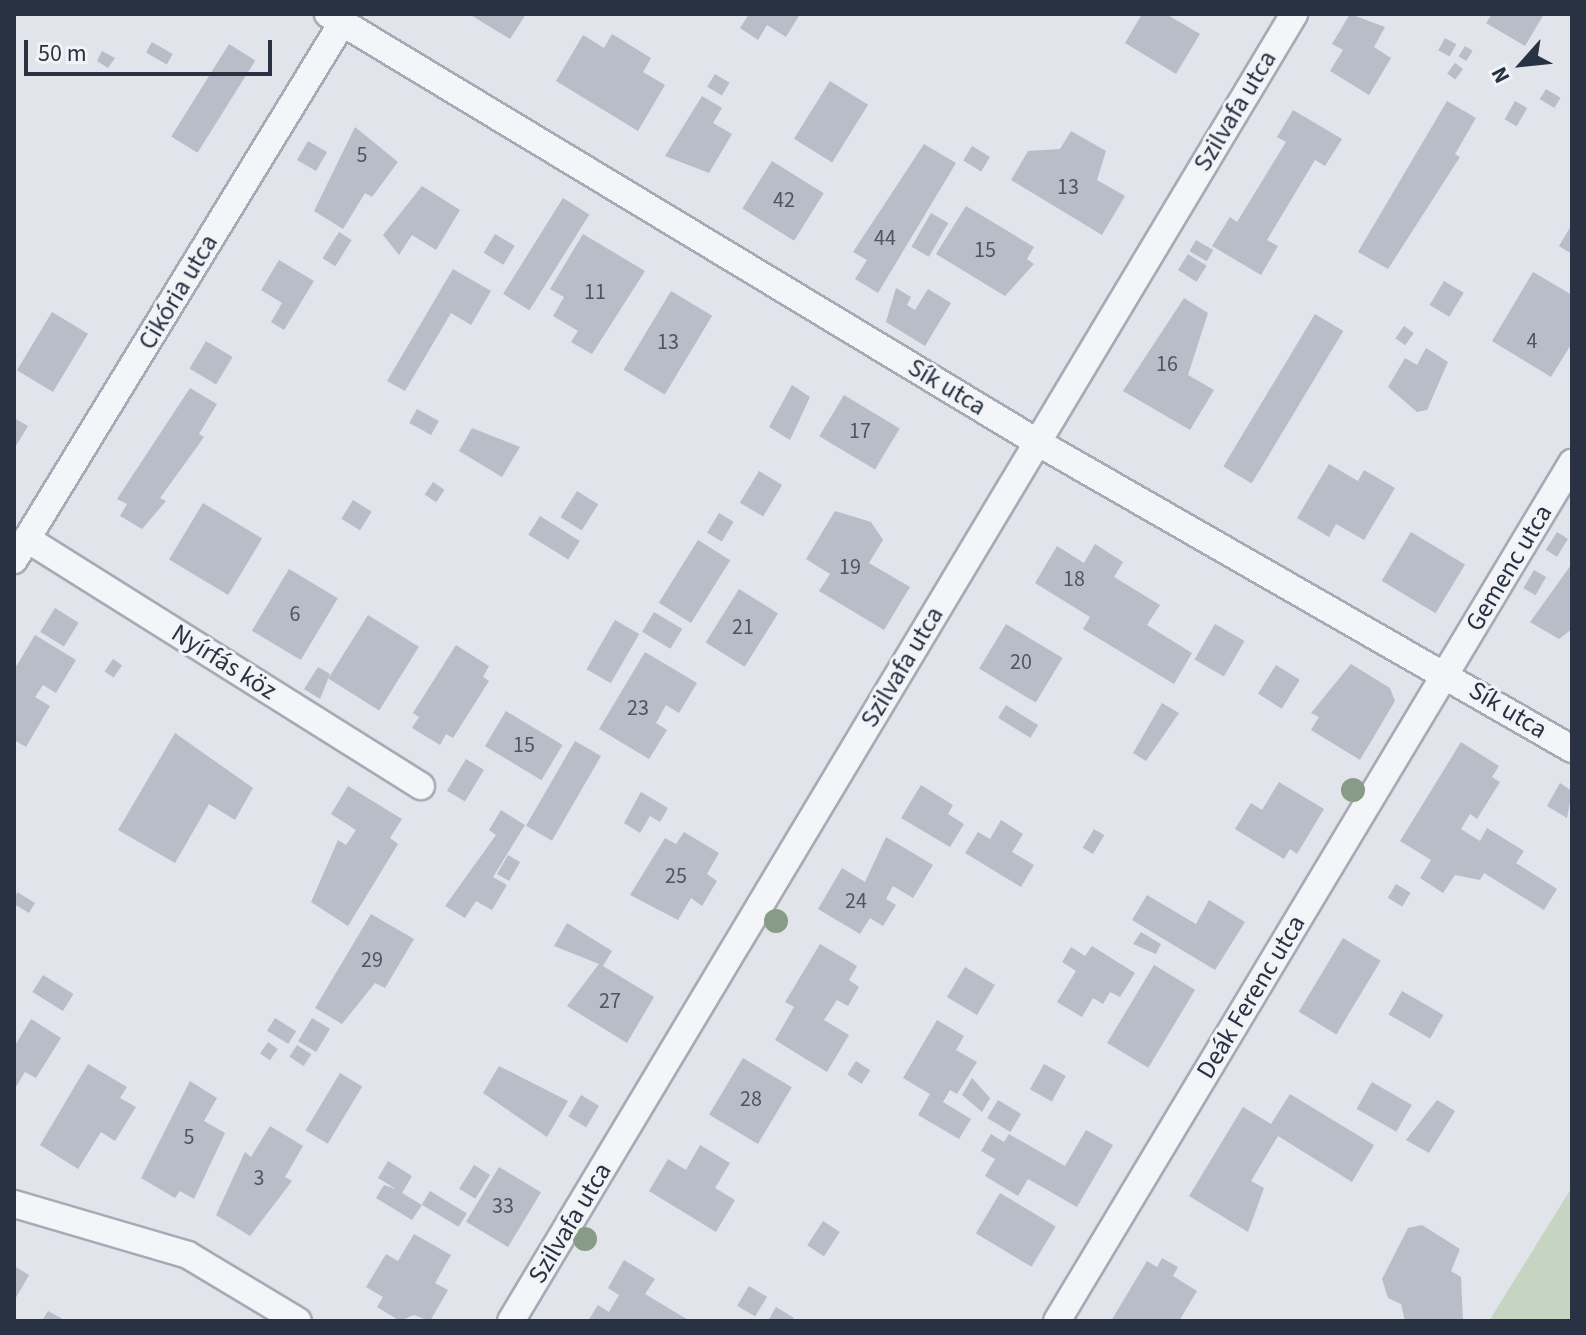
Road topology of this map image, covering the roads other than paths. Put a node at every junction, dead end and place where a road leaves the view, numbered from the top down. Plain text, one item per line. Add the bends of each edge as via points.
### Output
1 (1294, 14) edge
2 (335, 19) edge
3 (1037, 442) junction
4 (1572, 463) edge
5 (20, 549) edge
6 (1445, 672) junction
7 (1572, 749) edge
8 (421, 786) dead end
9 (14, 1204) edge
10 (298, 1321) edge
11 (511, 1321) edge
12 (1057, 1321) edge

1 - 3 street, Szilvafa utca
2 - 3 street, Sík utca
2 - 5 street, Cikória utca
3 - 6 street, Sík utca
3 - 11 street, Szilvafa utca
4 - 6 street, Gemenc utca
5 - 8 street, Nyírfás köz
6 - 7 street, Sík utca
6 - 12 street, Deák Ferenc utca
9 - 10 street via 188,1255

